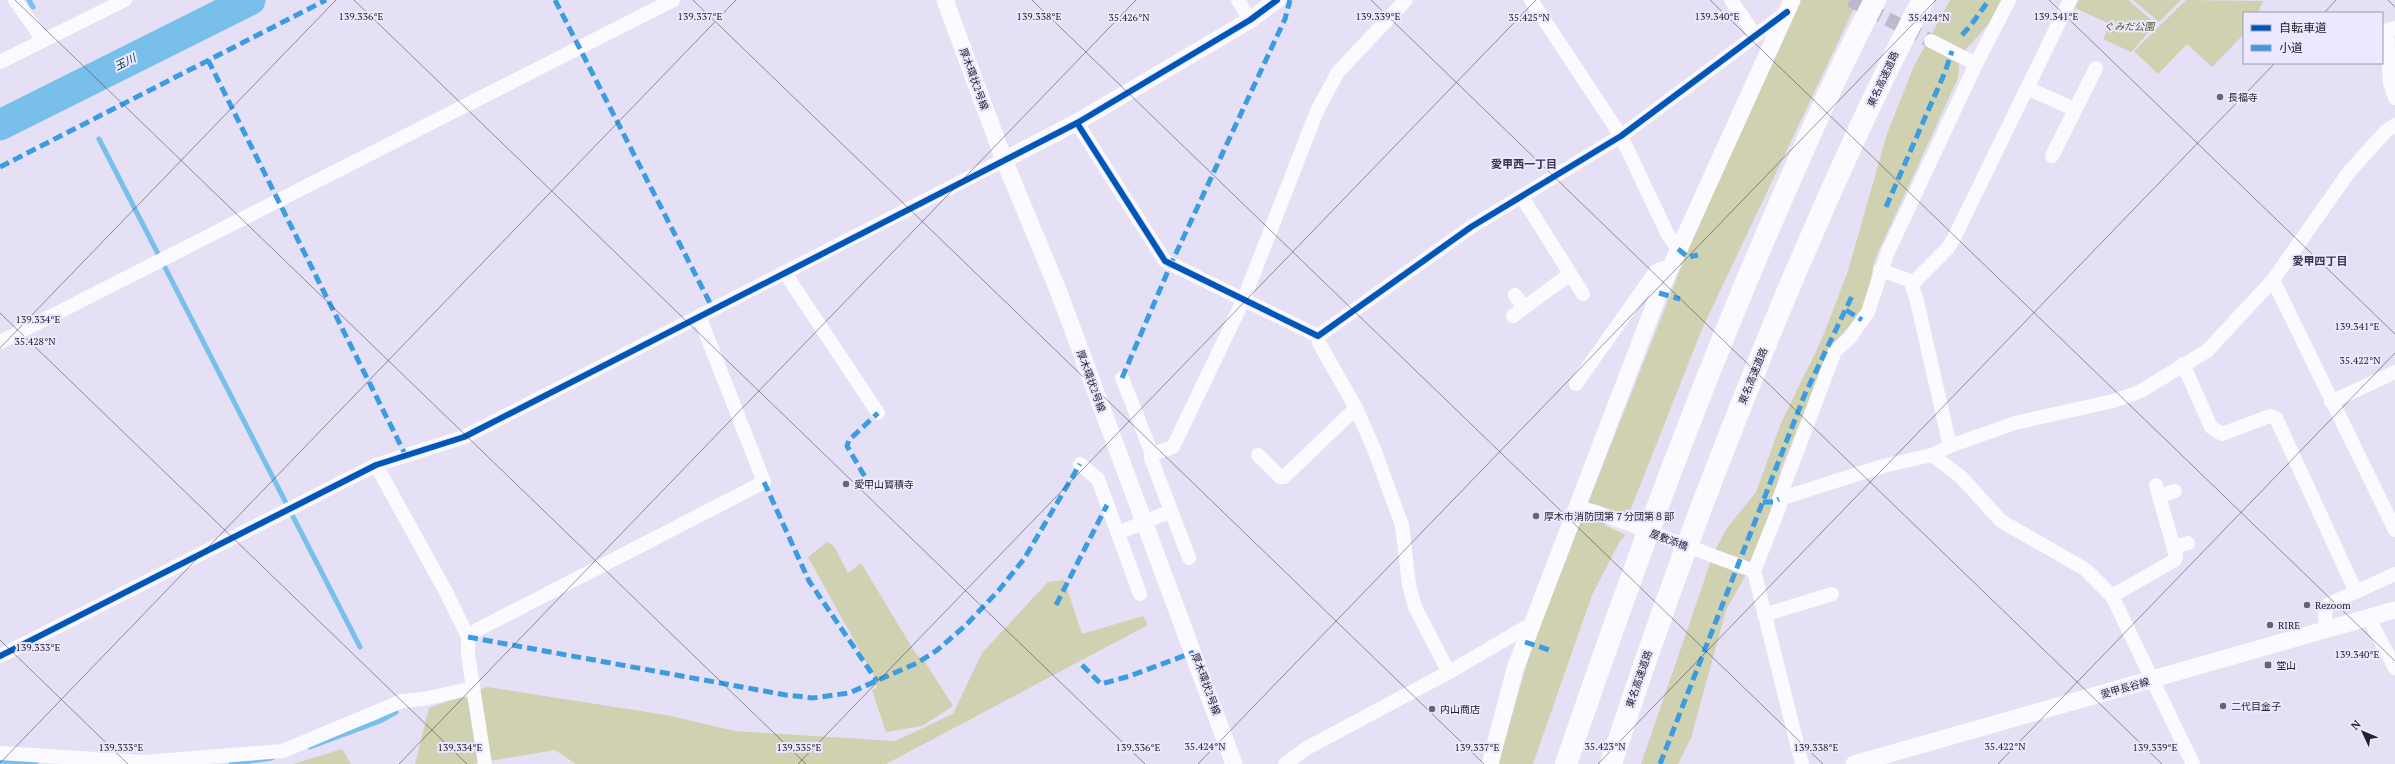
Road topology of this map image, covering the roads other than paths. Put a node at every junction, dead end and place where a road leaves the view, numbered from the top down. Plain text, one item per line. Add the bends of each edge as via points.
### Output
1 (15, 0) edge
2 (125, 0) edge
3 (673, 0) edge
4 (945, 0) edge
5 (1238, 0) edge
6 (1277, 0) edge
7 (1406, 0) edge
8 (1531, 0) edge
9 (1730, 0) edge
10 (1875, 0) edge
11 (1923, 0) edge
12 (2009, 0) edge
13 (2070, 0) edge
14 (1789, 6) edge
15 (1250, 20) junction
16 (2395, 28) edge
17 (1755, 35) junction
18 (42, 40) junction
19 (1931, 41) tunnel mouth
20 (0, 62) edge
21 (1976, 64) junction
22 (2096, 68) dead end
23 (2027, 88) junction
24 (2395, 98) edge
25 (2074, 109) junction
26 (1077, 123) junction
27 (2395, 125) edge
28 (1621, 136) junction
29 (2052, 156) dead end
30 (1004, 160) junction
31 (1522, 197) junction
32 (1678, 249) junction
33 (1671, 266) junction
34 (1880, 270) junction
35 (785, 273) junction
36 (1570, 274) junction
37 (2273, 280) junction
38 (1914, 282) junction
39 (1583, 294) dead end
40 (1515, 295) dead end
41 (1243, 301) junction
42 (698, 316) junction
43 (1318, 336) junction
44 (0, 342) edge
45 (2183, 364) junction
46 (2395, 372) edge
47 (1122, 378) dead end
48 (1576, 384) dead end
49 (2331, 402) junction
50 (1356, 408) junction
51 (878, 413) dead end
52 (1950, 446) junction
53 (1152, 454) junction
54 (1258, 455) dead end
55 (1932, 455) junction
56 (1080, 464) dead end
57 (376, 465) junction
58 (2175, 491) dead end
59 (1779, 499) junction
60 (1576, 507) junction
61 (1171, 511) junction
62 (2395, 530) edge
63 (1118, 533) junction
64 (2188, 543) dead end
65 (2174, 547) junction
66 (1189, 558) dead end
67 (1754, 571) junction
68 (2395, 574) edge
69 (2356, 592) junction
70 (1140, 594) dead end
71 (1832, 594) dead end
72 (2112, 596) junction
73 (2395, 610) edge
74 (1764, 615) junction
75 (2368, 617) junction
76 (1533, 623) junction
77 (2326, 630) junction
78 (468, 637) junction
79 (0, 656) edge
80 (2395, 668) edge
81 (1451, 671) junction
82 (2153, 680) junction
83 (473, 688) junction
84 (0, 753) edge
85 (485, 764) edge
86 (1234, 764) edge
87 (1285, 764) edge
88 (1490, 764) edge
89 (1566, 764) edge
90 (1610, 764) edge
91 (1802, 764) edge
92 (1854, 764) edge
93 (2193, 764) edge

1 - 18 street
2 - 18 street
3 - 44 street
4 - 30 street, 厚木環状2号線
5 - 15 street
6 - 15 street
7 - 41 street via 1338,72 1317,111
8 - 28 street
9 - 17 street
10 - 89 highway via 1799,159 1723,335 1652,518
11 - 90 highway, 東名高速道路 via 1833,185 1709,482
12 - 21 street
13 - 23 street
14 - 17 street
14 - 32 street
15 - 26 street
16 - 24 street via 2387,30 2390,83
17 - 28 street
18 - 20 street
19 - 21 street
21 - 34 street
22 - 25 street
23 - 25 street
23 - 38 street via 1954,238 1948,248
25 - 29 street
26 - 30 street
26 - 41 street via 1165,261
27 - 37 street via 2386,131 2349,172
28 - 31 street
28 - 32 street via 1668,235
30 - 35 street
30 - 86 street, 厚木環状2号線 via 1058,290
31 - 36 street
31 - 43 street via 1451,241
32 - 33 street
33 - 48 street via 1656,271 1582,369
33 - 60 street
34 - 38 street
34 - 59 street via 1868,312 1849,339 1836,351
35 - 42 street
35 - 51 street
36 - 39 street
36 - 40 street via 1519,311
37 - 45 street via 2207,351
37 - 49 street
38 - 52 street via 1912,287
41 - 43 street
41 - 53 street via 1173,447
42 - 57 street via 464,437
42 - 78 street via 764,482 477,630
43 - 50 street via 1319,343
45 - 52 street via 2139,392 2120,399 2015,423
45 - 69 street via 2215,431 2222,434 2270,416 2276,418
46 - 49 street
47 - 53 street
49 - 62 street
50 - 54 street via 1284,477 1280,477
50 - 81 street via 1402,525 1409,585 1415,607 1445,665
52 - 55 street
53 - 61 street via 1151,458
55 - 59 street via 1883,466
55 - 72 street via 1962,477 2002,521 2085,569
56 - 63 street via 1098,479
57 - 78 street
57 - 79 street
58 - 65 street via 2158,491
59 - 67 street via 1780,506
60 - 67 street, 屋敷添橋
60 - 76 street
61 - 63 street
61 - 66 street
63 - 70 street
64 - 65 street
65 - 72 street via 2174,560
67 - 74 street
68 - 69 street
69 - 77 street via 2329,604 2325,613
71 - 74 street
72 - 82 street
73 - 75 street, 愛甲長谷線
74 - 91 street
75 - 77 street, 愛甲長谷線
75 - 80 street
76 - 81 street
76 - 88 street via 1515,670
77 - 82 street, 愛甲長谷線
78 - 83 street
81 - 87 street via 1307,748
82 - 92 street, 愛甲長谷線
82 - 93 street
83 - 84 street via 402,701 283,751 132,762
83 - 85 street

